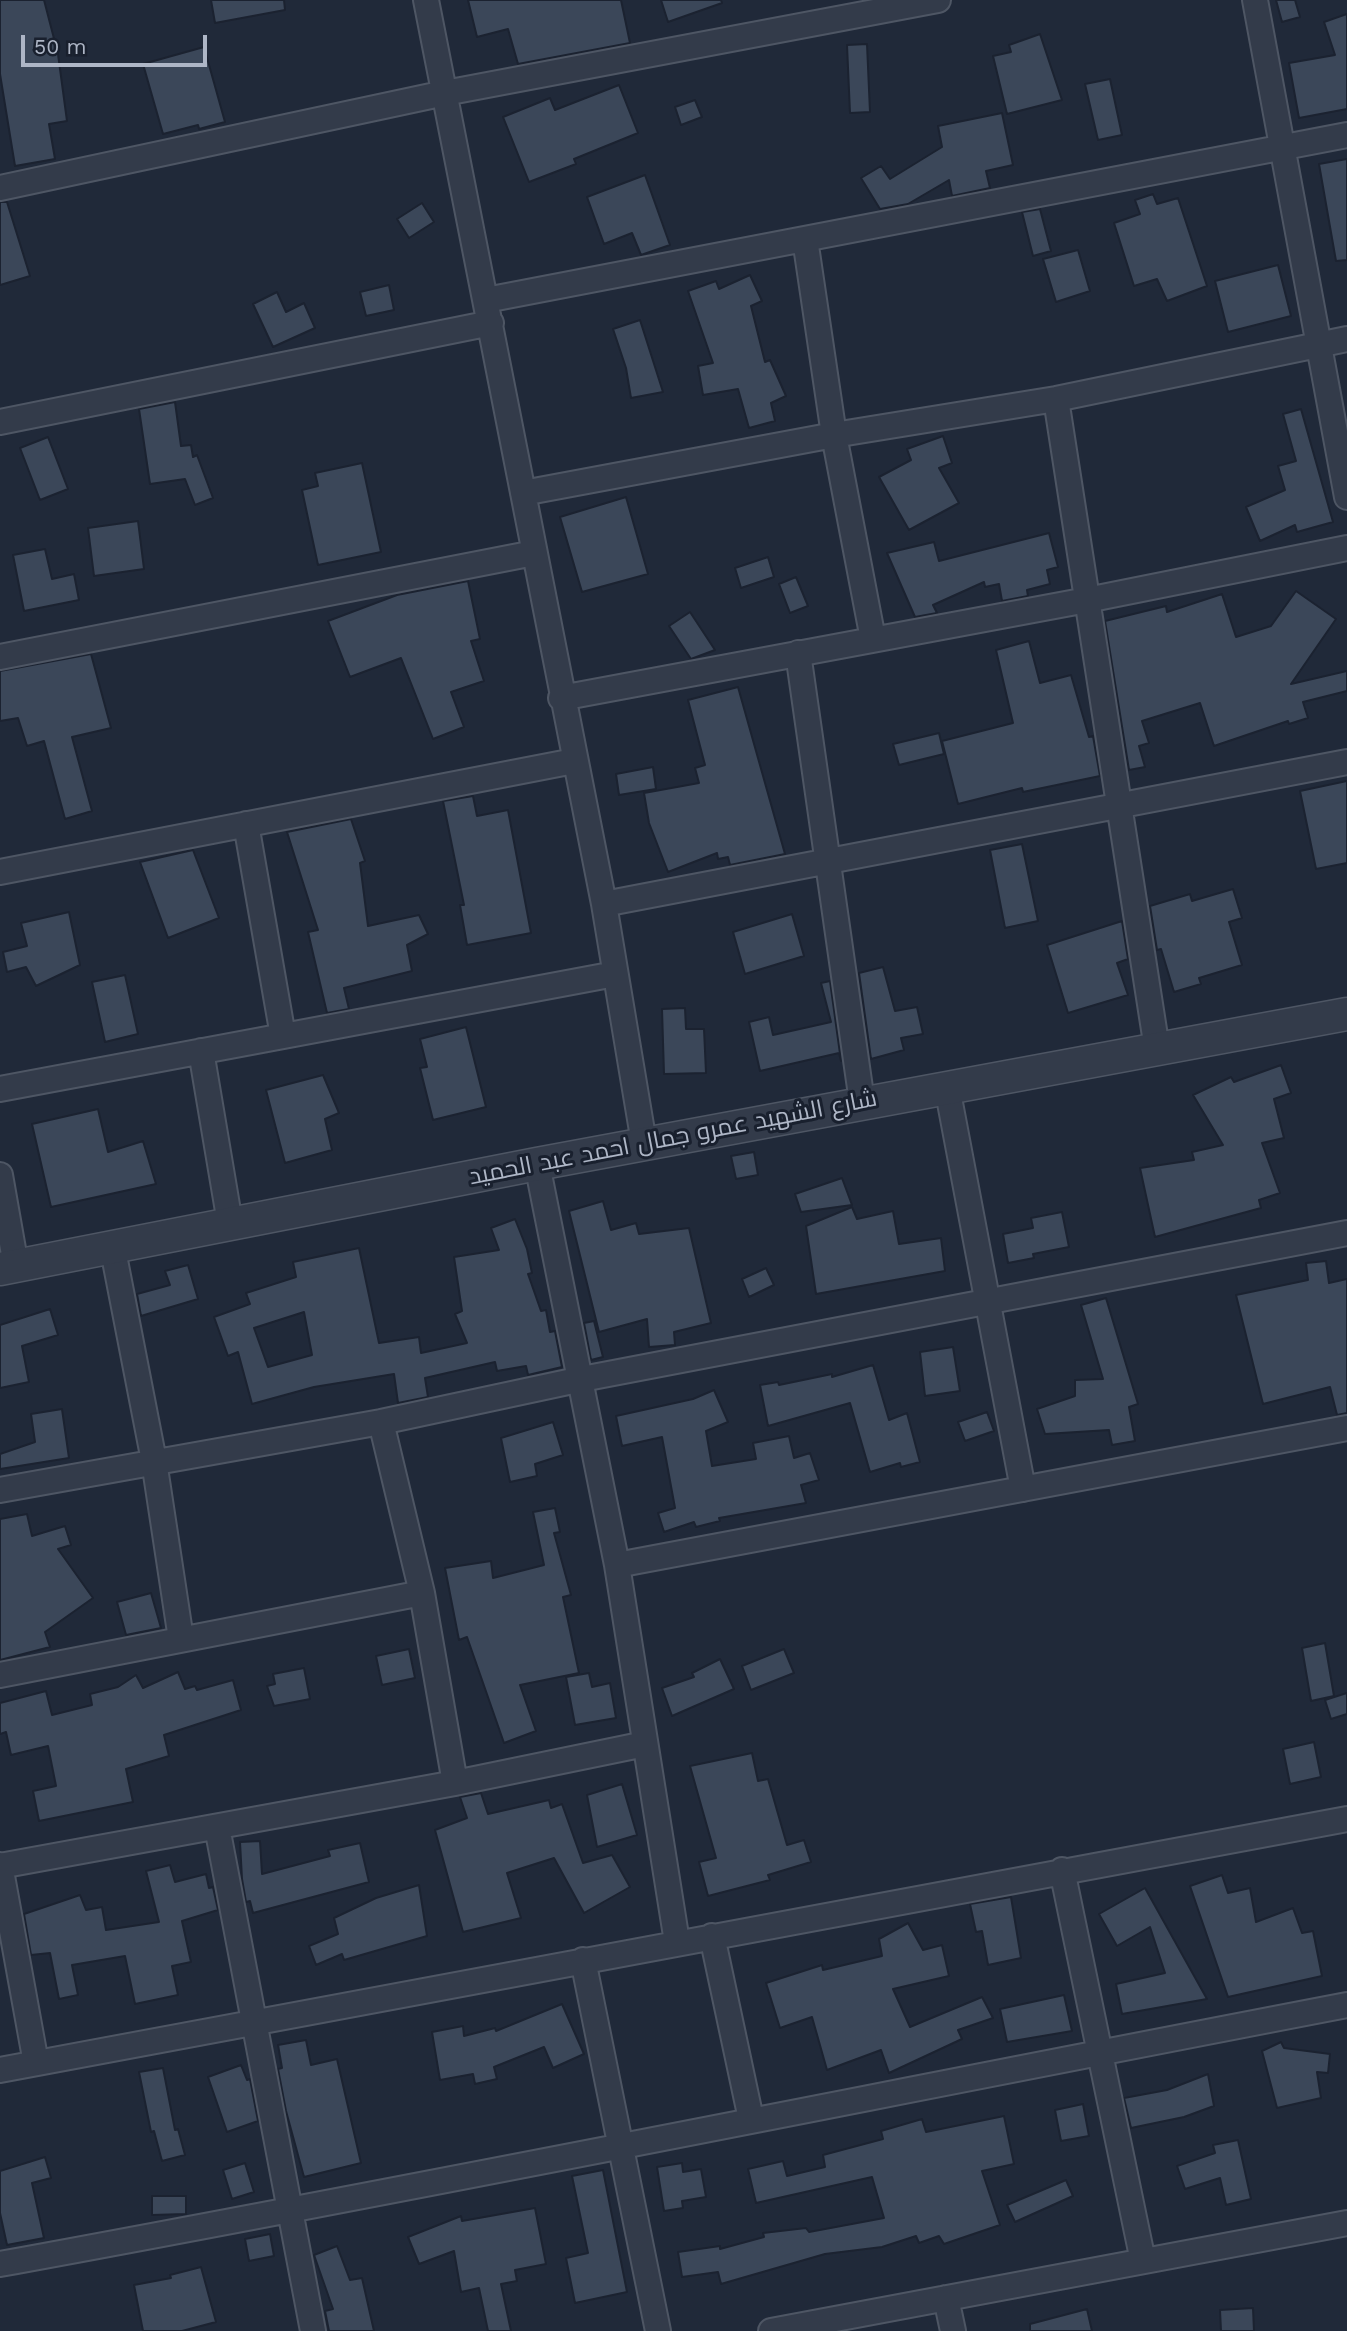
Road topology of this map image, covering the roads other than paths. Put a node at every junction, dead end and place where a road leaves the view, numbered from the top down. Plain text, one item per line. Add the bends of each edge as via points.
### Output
1 (426, 0) edge
2 (938, 0) edge
3 (1255, 0) edge
4 (445, 93) junction
5 (1347, 135) edge
6 (1283, 148) junction
7 (0, 188) edge
8 (805, 239) junction
9 (489, 312) junction
10 (1347, 339) edge
11 (1319, 345) junction
12 (1056, 399) junction
13 (0, 422) edge
14 (834, 435) junction
15 (523, 493) junction
16 (1347, 497) edge
17 (1347, 548) edge
18 (534, 553) junction
19 (1087, 600) junction
20 (873, 639) junction
21 (798, 653) junction
22 (0, 657) edge
23 (561, 698) junction
24 (574, 761) junction
25 (1347, 762) edge
26 (1119, 807) junction
27 (246, 824) junction
28 (828, 861) junction
29 (0, 872) edge
30 (604, 904) junction
31 (615, 974) junction
32 (1347, 1014) edge
33 (283, 1036) junction
34 (1157, 1049) junction
35 (201, 1051) junction
36 (947, 1087) junction
37 (0, 1089) edge
38 (862, 1102) junction
39 (644, 1143) junction
40 (537, 1164) junction
41 (0, 1175) edge
42 (230, 1223) junction
43 (1347, 1233) edge
44 (112, 1245) junction
45 (8, 1268) edge
46 (989, 1301) junction
47 (582, 1379) junction
48 (382, 1422) junction
49 (1347, 1428) edge
50 (154, 1461) junction
51 (1023, 1489) junction
52 (0, 1490) edge
53 (617, 1565) junction
54 (422, 1593) junction
55 (181, 1640) junction
56 (0, 1675) edge
57 (645, 1744) junction
58 (455, 1783) junction
59 (1347, 1819) edge
60 (217, 1827) junction
61 (0, 1866) edge
62 (1062, 1870) junction
63 (712, 1936) junction
64 (677, 1942) junction
65 (583, 1960) junction
66 (1347, 2005) edge
67 (253, 2020) junction
68 (1099, 2053) junction
69 (36, 2063) junction
70 (0, 2070) edge
71 (751, 2119) junction
72 (618, 2144) junction
73 (289, 2211) junction
74 (1347, 2223) edge
75 (1143, 2261) junction
76 (0, 2264) edge
77 (947, 2298) junction
78 (313, 2331) edge
79 (658, 2331) edge
80 (771, 2331) edge
81 (953, 2331) edge

1 - 4 street
2 - 4 street
3 - 6 street
4 - 7 street
4 - 9 street
5 - 6 street
6 - 8 street
6 - 11 street
8 - 9 street
8 - 14 street
9 - 13 street
9 - 15 street
10 - 11 street
11 - 12 street
11 - 16 street
12 - 14 street
12 - 19 street
14 - 15 street
14 - 20 street
15 - 18 street
17 - 19 street
18 - 22 street
18 - 23 street
19 - 20 street
19 - 26 street
20 - 21 street
21 - 23 street
21 - 28 street
23 - 24 street
24 - 27 street
24 - 30 street
25 - 26 street
26 - 28 street
26 - 34 street
27 - 29 street
27 - 33 street
28 - 30 street
28 - 38 street
30 - 31 street
31 - 33 street
31 - 39 street
32 - 34 street, شارع الشهيد عمرو جمال احمد عبد الحميد
33 - 35 street
34 - 36 street, شارع الشهيد عمرو جمال احمد عبد الحميد
35 - 37 street
35 - 42 street
36 - 38 street, شارع الشهيد عمرو جمال احمد عبد الحميد
36 - 46 street
38 - 39 street, شارع الشهيد عمرو جمال احمد عبد الحميد
39 - 40 street, شارع الشهيد عمرو جمال احمد عبد الحميد
40 - 42 street, شارع الشهيد عمرو جمال احمد عبد الحميد
40 - 47 street
41 - 45 street
42 - 44 street, شارع الشهيد عمرو جمال احمد عبد الحميد
43 - 46 street
44 - 45 street, شارع الشهيد عمرو جمال احمد عبد الحميد
44 - 50 street
46 - 47 street
46 - 51 street
47 - 48 street
47 - 53 street
48 - 50 street
48 - 54 street
49 - 51 street
50 - 52 street
50 - 55 street
51 - 53 street
53 - 57 street
54 - 55 street
54 - 58 street
55 - 56 street
57 - 58 street
57 - 64 street
58 - 60 street
59 - 62 street
60 - 61 street
60 - 67 street
61 - 69 street
62 - 63 street
62 - 68 street
63 - 64 street
63 - 71 street
64 - 65 street
65 - 67 street
65 - 72 street
66 - 68 street
67 - 69 street
67 - 73 street
68 - 71 street
68 - 75 street
69 - 70 street
71 - 72 street
72 - 73 street
72 - 79 street
73 - 76 street
73 - 78 street
74 - 75 street
75 - 77 street
77 - 80 street
77 - 81 street

